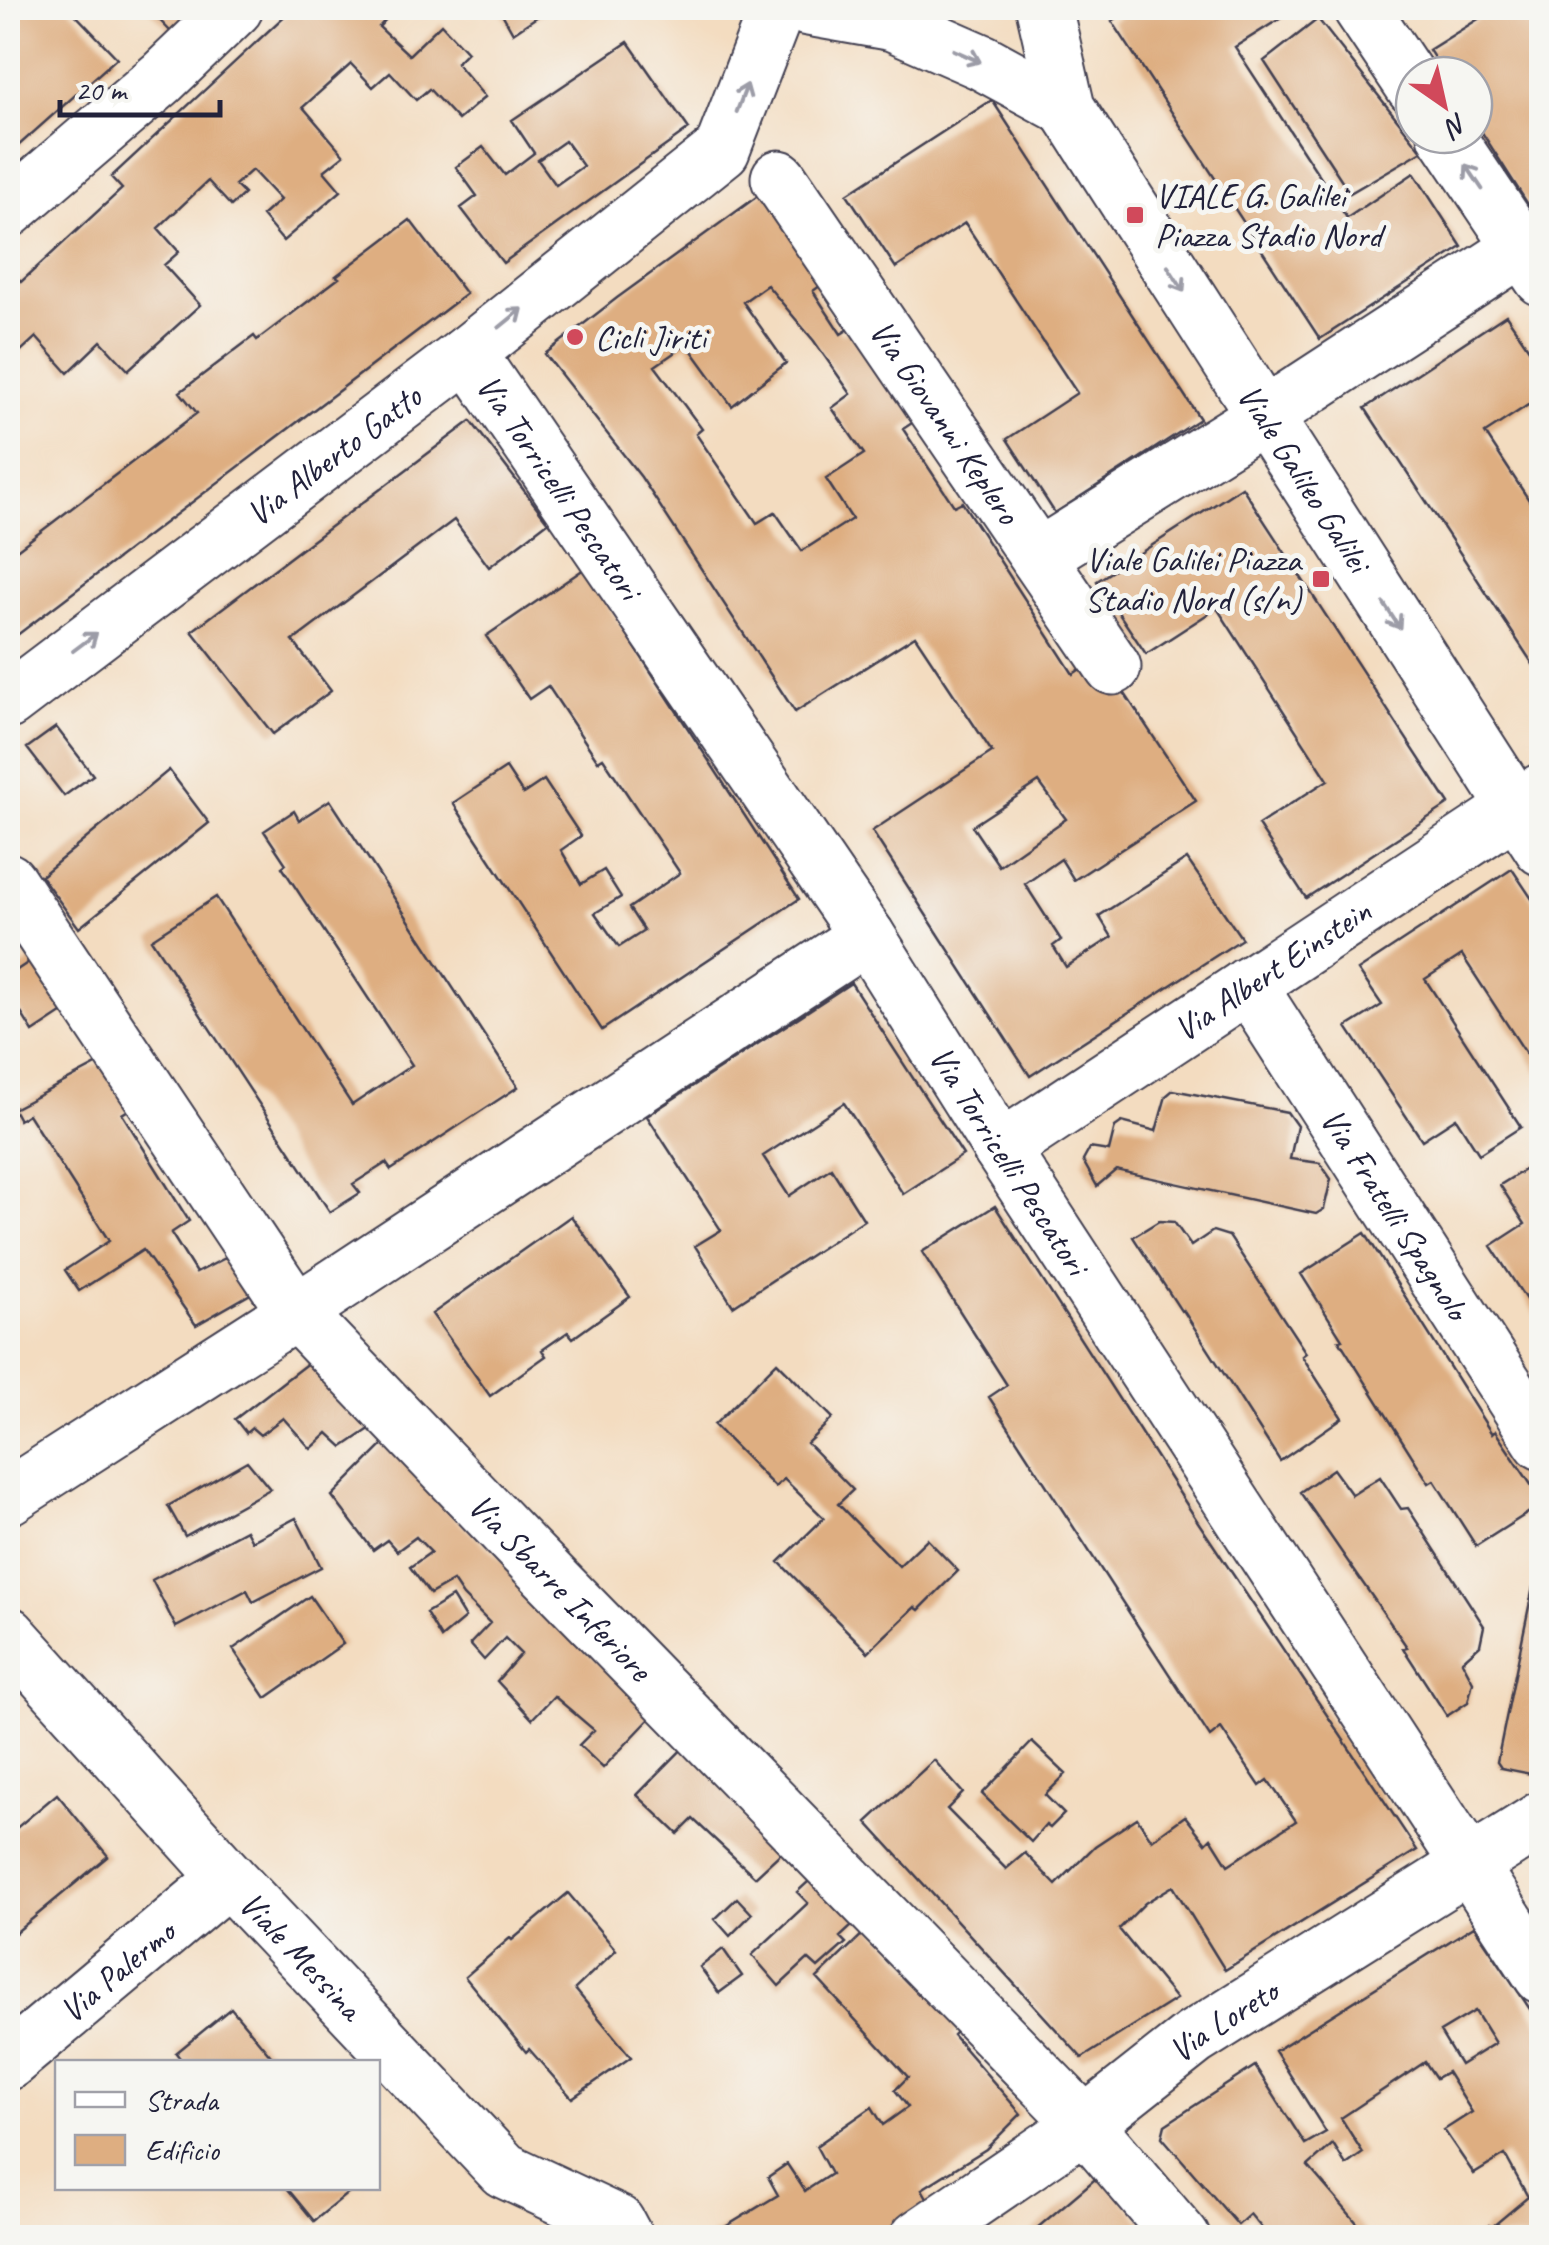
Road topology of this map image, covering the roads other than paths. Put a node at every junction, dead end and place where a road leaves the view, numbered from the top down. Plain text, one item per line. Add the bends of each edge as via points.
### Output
1 (236, 8) edge
2 (777, 8) edge
3 (808, 8) edge
4 (1044, 8) edge
5 (1361, 8) edge
6 (1394, 57) edge
7 (1067, 108) junction
8 (1459, 155) edge
9 (779, 178) dead end
10 (8, 210) edge
11 (1532, 263) edge
12 (468, 353) junction
13 (1264, 416) junction
14 (1038, 557) junction
15 (1114, 667) dead end
16 (8, 700) edge
17 (1533, 816) edge
18 (8, 880) edge
19 (867, 936) junction
20 (1248, 985) junction
21 (1001, 1148) junction
22 (296, 1312) junction
23 (1542, 1442) edge
24 (8, 1496) edge
25 (8, 1634) edge
26 (1542, 1820) edge
27 (1468, 1866) junction
28 (228, 1878) junction
29 (1542, 1976) edge
30 (8, 2062) edge
31 (1085, 2124) junction
32 (625, 2238) edge
33 (918, 2238) edge
34 (1182, 2238) edge

1 - 10 street
12 -> 2 street, Via Alberto Gatto via 722,150
3 -> 7 street via 893,24
4 - 7 street
5 - 6 street
7 -> 13 street, Viale Galileo Galilei
11 -> 8 street
9 - 14 street, Via Giovanni Keplero
11 - 13 street
16 -> 12 street, Via Alberto Gatto
12 - 19 street, Via Torricelli Pescatori
13 - 14 street
13 -> 17 street, Viale Galileo Galilei
14 - 15 street, Via Giovanni Keplero
17 - 20 street, Via Albert Einstein
18 - 22 street, Via Sbarre Inferiore
19 - 21 street, Via Torricelli Pescatori
19 - 22 street
20 - 21 street, Via Albert Einstein
20 - 23 street, Via Fratelli Spagnolo
21 - 27 street, Via Torricelli Pescatori
22 - 24 street
22 - 31 street, Via Sbarre Inferiore
25 - 28 street, Viale Messina
26 - 27 street, Via Loreto
27 - 29 street, Via Torricelli Pescatori
27 - 31 street, Via Loreto via 1194,2038
28 - 30 street, Via Palermo
28 - 32 street, Viale Messina via 504,2170 617,2223
31 - 33 street, Via Loreto
31 - 34 street, Via Sbarre Inferiore

